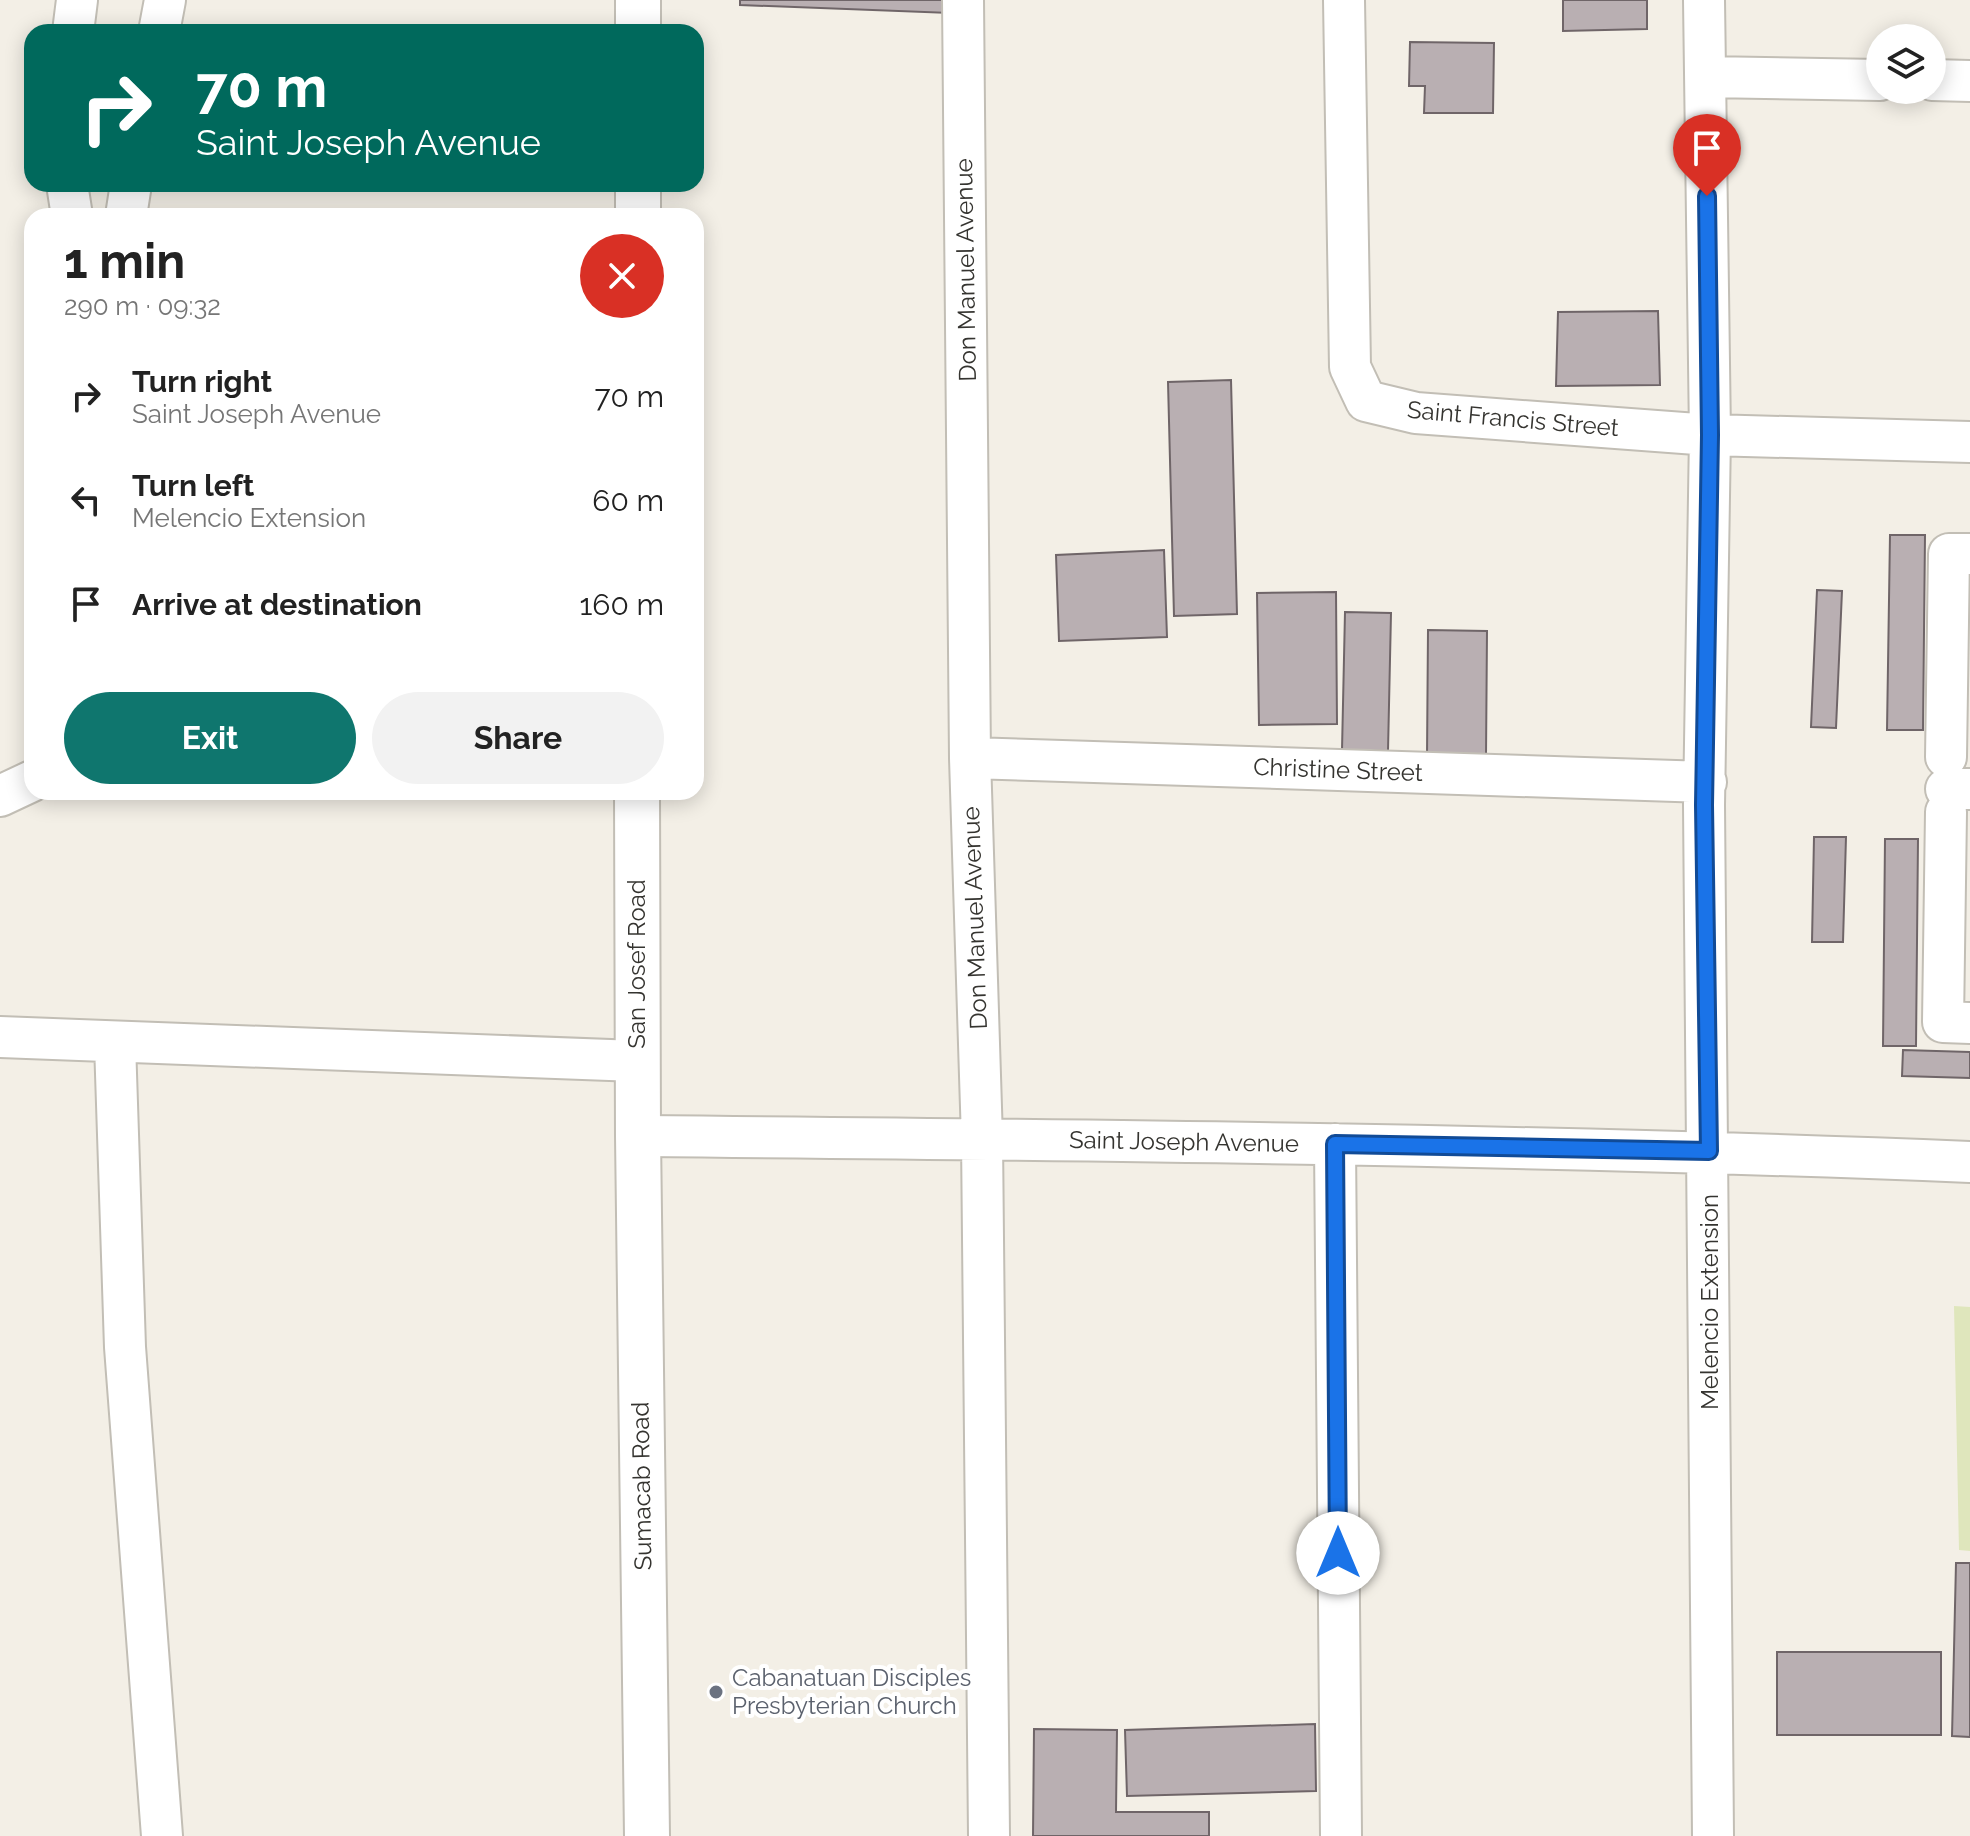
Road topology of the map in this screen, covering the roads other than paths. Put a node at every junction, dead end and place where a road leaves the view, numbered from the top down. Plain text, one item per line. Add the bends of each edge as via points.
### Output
1 (77, 0) edge
2 (165, 0) edge
3 (638, 0) edge
4 (963, 0) edge
5 (1344, 0) edge
6 (1704, 0) edge
7 (74, 24) edge
8 (160, 24) edge
9 (638, 24) edge
10 (1706, 77) junction
11 (1866, 80) edge
12 (1946, 80) edge
13 (1970, 81) edge
14 (1710, 435) junction
15 (1970, 442) edge
16 (1970, 554) edge
17 (970, 758) junction
18 (1706, 782) junction
19 (24, 785) edge
20 (1952, 787) edge
21 (0, 796) edge
22 (637, 800) edge
23 (1970, 1023) edge
24 (0, 1037) edge
25 (115, 1043) junction
26 (637, 1061) junction
27 (638, 1136) junction
28 (982, 1139) junction
29 (1335, 1144) junction
30 (1709, 1151) junction
31 (1970, 1162) edge
32 (162, 1836) edge
33 (647, 1836) edge
34 (989, 1836) edge
35 (1341, 1836) edge
36 (1713, 1836) edge

1 - 7 street
2 - 8 street
3 - 9 main road
4 - 17 street, Don Manuel Avenue
5 - 14 street, Saint Francis Street via 1350,367 1366,401 1416,413
6 - 10 street, Melencio Extension
10 - 11 street
10 - 14 street, Melencio Extension
12 - 13 street
14 - 15 street, Saint Francis Street
14 - 18 street, Melencio Extension
16 - 20 street via 1949,554
17 - 18 street, Christine Street
17 - 28 street, Don Manuel Avenue
18 - 30 street, Melencio Extension
19 - 21 street
20 - 23 street via 1943,1022
22 - 26 main road, San Josef Road
24 - 25 street
25 - 26 street
25 - 32 street via 125,1347
26 - 27 main road, San Josef Road
27 - 28 street, Saint Joseph Avenue
27 - 33 main road, Sumacab Road
28 - 29 street, Saint Joseph Avenue
28 - 34 street, Don Manuel Avenue
29 - 30 street, Saint Joseph Avenue
29 - 35 street
30 - 31 street, Saint Joseph Avenue
30 - 36 street, Melencio Extension

